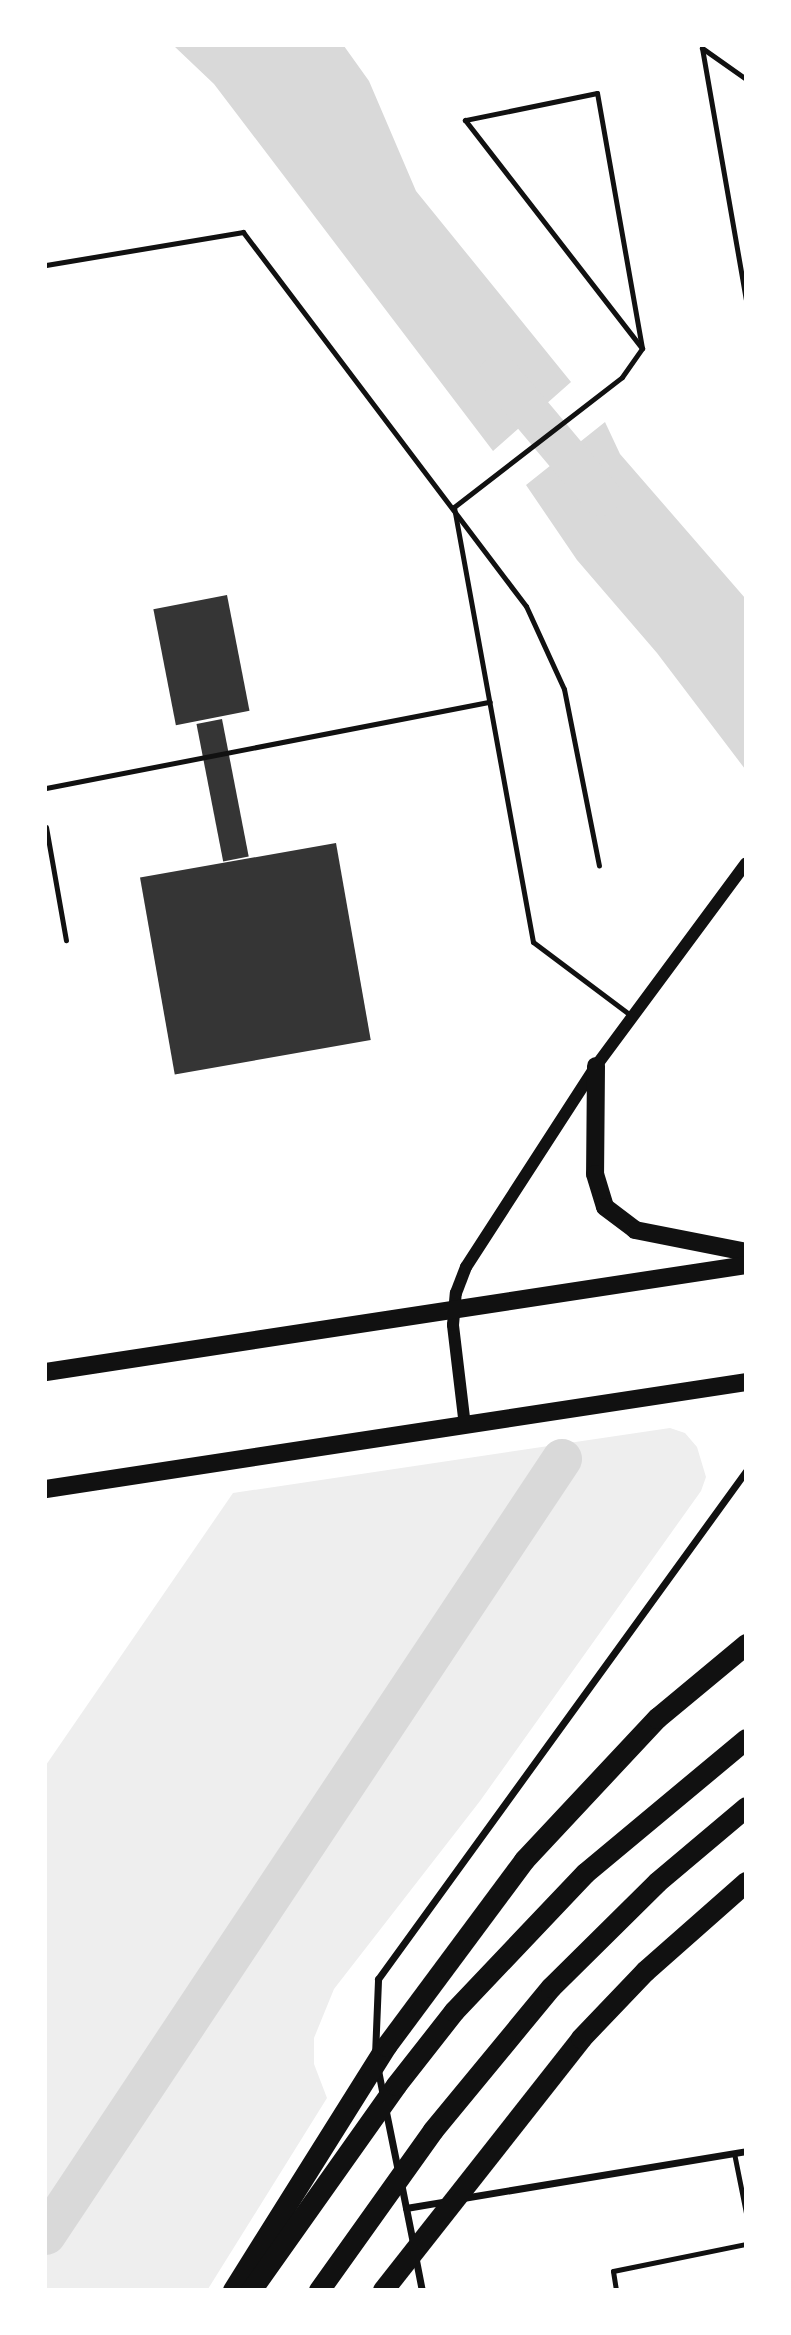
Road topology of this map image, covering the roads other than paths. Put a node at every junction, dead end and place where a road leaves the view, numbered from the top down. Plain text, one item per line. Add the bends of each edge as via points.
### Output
1 (746, 79) edge
2 (46, 265) edge
3 (746, 299) edge
4 (642, 348) junction
5 (454, 507) junction
6 (490, 702) junction
7 (46, 788) edge
8 (46, 827) edge
9 (746, 863) edge
10 (599, 866) dead end
11 (66, 940) dead end
12 (634, 1017) junction
13 (596, 1066) junction
14 (746, 1252) edge
15 (746, 1265) edge
16 (454, 1310) junction
17 (46, 1372) edge
18 (746, 1382) edge
19 (465, 1426) junction
20 (746, 1471) edge
21 (46, 1489) edge
22 (746, 1644) edge
23 (746, 1739) edge
24 (746, 1807) edge
25 (746, 1882) edge
26 (746, 2151) edge
27 (734, 2153) junction
28 (406, 2208) junction
29 (746, 2213) edge
30 (746, 2244) edge
31 (233, 2290) edge
32 (251, 2290) edge
33 (319, 2290) edge
34 (383, 2290) edge
35 (422, 2290) edge
36 (617, 2290) edge

1 - 3 lane via 702,48
2 - 5 lane via 243,232
4 - 4 lane via 597,93 466,120 474,131
4 - 5 lane via 622,377 595,400
5 - 6 lane
5 - 10 lane via 526,607 564,689
6 - 7 lane
6 - 12 lane via 533,942
8 - 11 lane
9 - 12 street
12 - 13 street
13 - 14 main road via 594,1174 606,1207 623,1225 643,1233
13 - 16 street via 466,1267
15 - 16 main road
16 - 17 main road
16 - 19 street
18 - 19 main road
19 - 21 main road
20 - 28 street via 378,1979 372,2041
22 - 31 highway via 657,1718 524,1860 386,2046
23 - 32 highway via 585,1873 454,2011
24 - 33 highway via 657,1882 551,1987 433,2130
25 - 34 highway via 645,1971 581,2038
26 - 27 street
27 - 28 street
27 - 29 lane
28 - 35 street
30 - 36 lane via 613,2272

